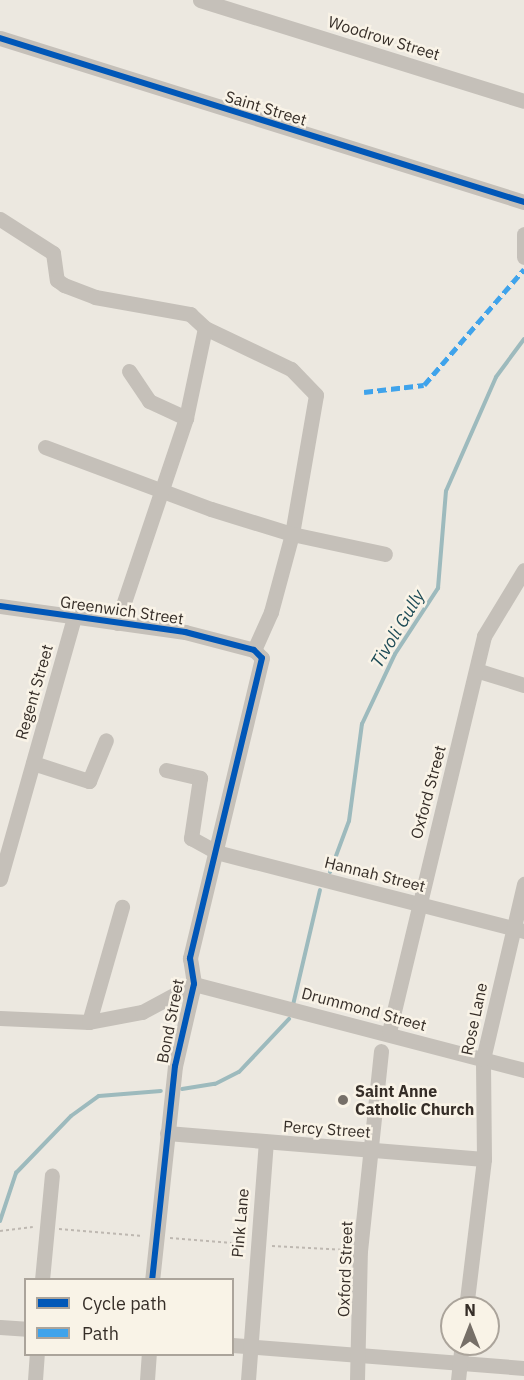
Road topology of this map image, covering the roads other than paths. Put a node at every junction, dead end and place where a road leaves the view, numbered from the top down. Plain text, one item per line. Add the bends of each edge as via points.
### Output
1 (200, 0) edge
2 (233, 5) edge
3 (0, 38) edge
4 (524, 100) edge
5 (524, 202) edge
6 (0, 219) edge
7 (524, 234) edge
8 (524, 257) edge
9 (205, 328) junction
10 (129, 371) dead end
11 (186, 418) junction
12 (45, 447) dead end
13 (159, 492) junction
14 (292, 534) junction
15 (385, 554) dead end
16 (524, 570) edge
17 (0, 606) edge
18 (74, 618) junction
19 (117, 624) junction
20 (254, 650) junction
21 (479, 671) junction
22 (524, 685) edge
23 (106, 740) dead end
24 (33, 763) junction
25 (166, 770) dead end
26 (216, 852) junction
27 (0, 879) edge
28 (524, 884) edge
29 (416, 903) junction
30 (122, 907) dead end
31 (518, 930) edge
32 (194, 984) junction
33 (0, 1017) edge
34 (89, 1022) junction
35 (389, 1032) junction
36 (381, 1051) dead end
37 (483, 1059) junction
38 (524, 1070) edge
39 (167, 1133) junction
40 (266, 1142) junction
41 (369, 1150) junction
42 (484, 1159) junction
43 (52, 1175) dead end
44 (42, 1278) edge
45 (152, 1278) edge
46 (467, 1296) edge
47 (0, 1327) edge
48 (24, 1329) edge
49 (234, 1345) edge
50 (250, 1347) junction
51 (359, 1351) junction
52 (37, 1356) edge
53 (149, 1356) edge
54 (461, 1356) edge
55 (460, 1362) junction
56 (524, 1368) edge
57 (35, 1380) edge
58 (147, 1380) edge
59 (248, 1380) edge
60 (357, 1380) edge
61 (458, 1380) edge

1 - 2 street, Woodrow Street
2 - 4 street, Woodrow Street
3 - 5 street, Saint Street
6 - 9 street via 53,253 57,280 64,285 95,297 190,314
7 - 8 street
9 - 11 street
9 - 14 street via 291,369 316,395
10 - 11 street via 149,401
11 - 13 street
12 - 13 street
13 - 14 street
13 - 19 street
14 - 15 street
14 - 20 street via 271,612
16 - 21 street, Oxford Street via 484,636
17 - 18 street, Greenwich Street
18 - 19 street, Greenwich Street
18 - 24 street, Regent Street
19 - 20 street, Greenwich Street via 185,632
20 - 26 street, Bond Street via 263,668
21 - 22 street
21 - 29 street, Oxford Street
23 - 24 street via 89,781
24 - 27 street, Regent Street
25 - 26 street, Hannah Street via 200,778 190,838
26 - 29 street, Hannah Street
26 - 32 street, Bond Street via 190,958
28 - 31 street, Rose Lane
29 - 31 street, Hannah Street
29 - 35 street, Oxford Street
30 - 34 street
31 - 37 street, Rose Lane
32 - 34 street via 141,1011
32 - 35 street, Drummond Street
32 - 39 street, Bond Street via 175,1066
33 - 34 street
35 - 37 street, Drummond Street
36 - 41 street, Oxford Street
37 - 38 street, Drummond Street
37 - 42 street, Rose Lane
39 - 40 street, Percy Street
39 - 45 street, Bond Street via 153,1237
40 - 41 street, Percy Street
40 - 50 street, Pink Lane
41 - 42 street, Percy Street
41 - 51 street, Oxford Street via 360,1251
42 - 46 street, Rose Lane
43 - 44 street
47 - 48 street
49 - 50 street
50 - 51 street
50 - 59 street, Pink Lane
51 - 55 street
51 - 60 street, Oxford Street
52 - 57 street
53 - 58 street
54 - 55 street
55 - 56 street
55 - 61 street

